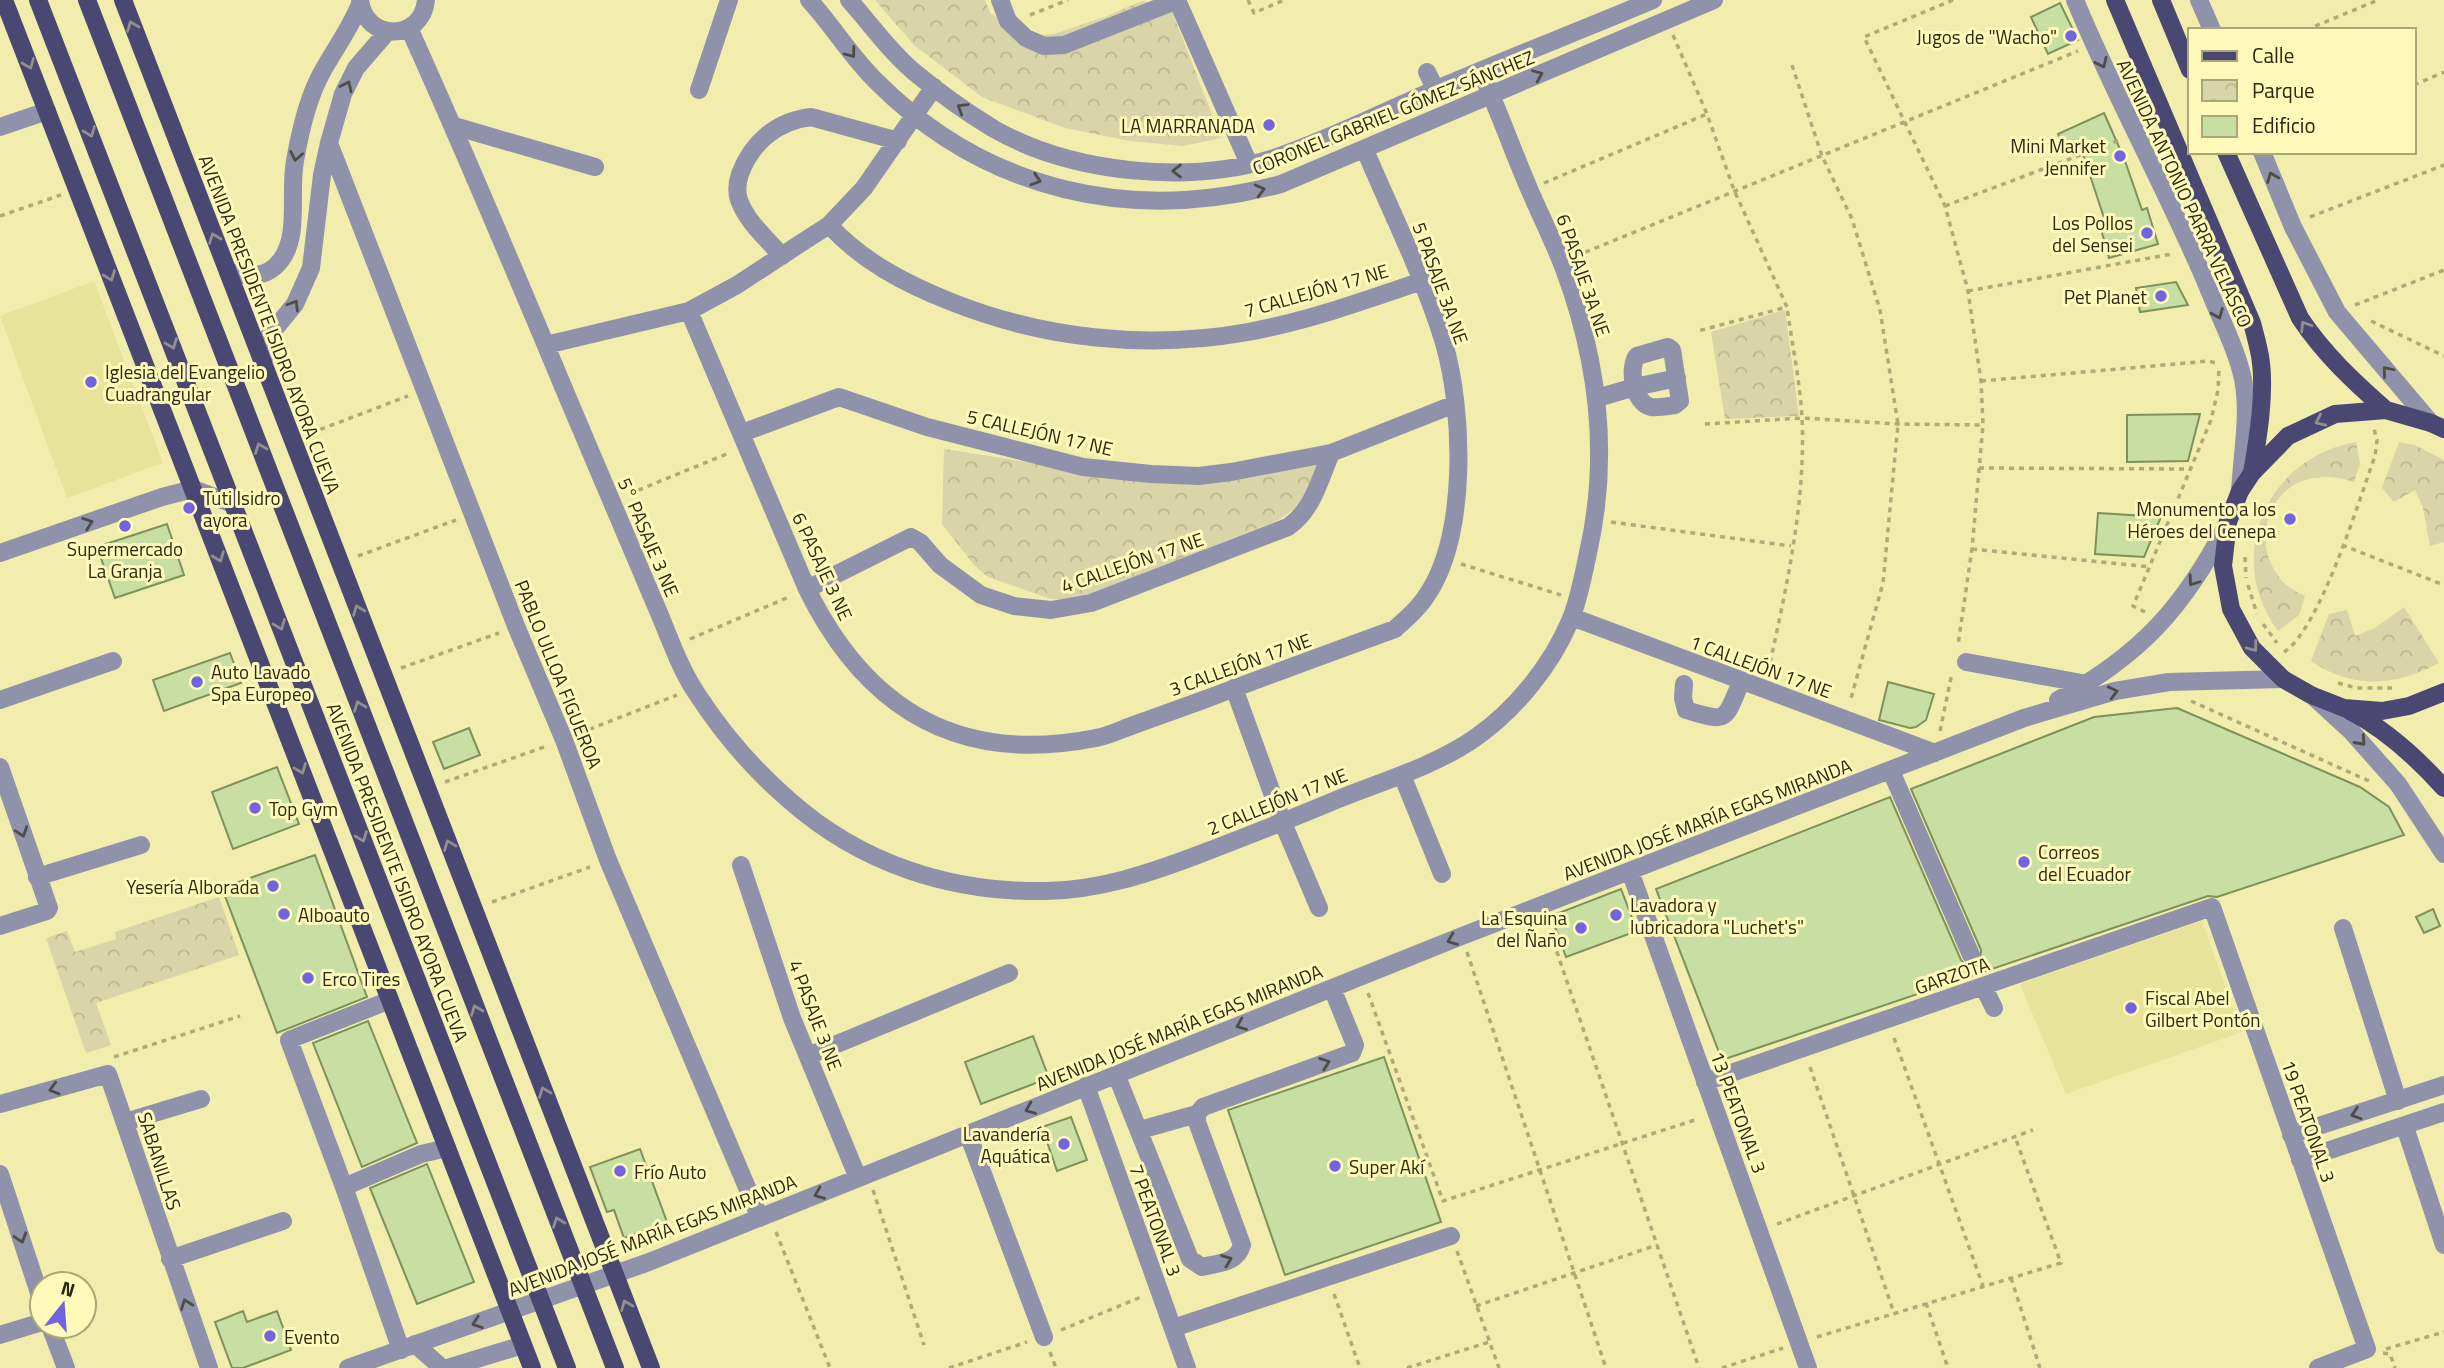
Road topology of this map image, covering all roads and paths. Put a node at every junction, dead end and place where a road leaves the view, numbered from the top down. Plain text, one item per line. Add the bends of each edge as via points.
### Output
1 (4, 0) edge
2 (38, 0) edge
3 (87, 0) edge
4 (122, 0) edge
5 (729, 0) edge
6 (809, 0) edge
7 (849, 0) edge
8 (1000, 0) edge
9 (1068, 0) edge
10 (1177, 0) edge
11 (1248, 0) edge
12 (1284, 0) edge
13 (1653, 0) edge
14 (1714, 0) edge
15 (1954, 0) edge
16 (2075, 0) edge
17 (2115, 0) edge
18 (2161, 0) edge
19 (2199, 0) edge
20 (2378, 0) edge
21 (360, 2) edge
22 (428, 3) edge
23 (1021, 19) dead end
24 (1666, 21) junction
25 (410, 28) junction
26 (2211, 28) edge
27 (2311, 28) edge
28 (388, 32) junction
29 (2094, 44) junction
30 (1792, 65) dead end
31 (2188, 65) edge
32 (1427, 72) dead end
33 (1481, 72) junction
34 (2444, 72) edge
35 (2416, 84) edge
36 (934, 87) junction
37 (699, 90) dead end
38 (1436, 90) junction
39 (1492, 95) junction
40 (47, 111) junction
41 (1707, 114) junction
42 (915, 117) junction
43 (1906, 122) junction
44 (454, 126) junction
45 (0, 127) edge
46 (2136, 134) junction
47 (898, 141) junction
48 (329, 143) junction
49 (1365, 150) junction
50 (2227, 154) edge
51 (2263, 154) edge
52 (1822, 156) junction
53 (1249, 164) junction
54 (2444, 165) edge
55 (595, 167) dead end
56 (1529, 189) junction
57 (77, 190) junction
58 (1734, 190) junction
59 (1945, 206) junction
60 (0, 216) edge
61 (829, 225) junction
62 (2293, 227) junction
63 (289, 245) junction
64 (2192, 250) junction
65 (313, 254) junction
66 (782, 256) junction
67 (1562, 262) junction
68 (2444, 270) edge
69 (228, 272) junction
70 (1422, 281) junction
71 (1968, 290) junction
72 (2355, 305) junction
73 (1787, 307) junction
74 (689, 311) junction
75 (2337, 312) junction
76 (1698, 331) dead end
77 (546, 345) junction
78 (2444, 356) edge
79 (2237, 358) junction
80 (263, 363) junction
81 (2219, 364) junction
82 (1677, 378) junction
83 (1981, 381) junction
84 (1634, 387) junction
85 (425, 390) junction
86 (1597, 398) junction
87 (1455, 404) junction
88 (2386, 410) junction
89 (1802, 418) junction
90 (1705, 424) dead end
91 (1898, 424) junction
92 (1983, 425) junction
93 (2438, 426) edge
94 (2374, 429) junction
95 (2384, 429) dead end
96 (2363, 430) dead end
97 (293, 440) junction
98 (744, 440) junction
99 (1331, 453) junction
100 (1979, 468) junction
101 (2191, 469) junction
102 (2252, 473) junction
103 (193, 489) junction
104 (2240, 491) junction
105 (611, 501) junction
106 (233, 504) junction
107 (474, 514) junction
108 (1595, 519) junction
109 (2228, 522) junction
110 (2342, 545) junction
111 (1792, 546) junction
112 (1972, 549) junction
113 (2245, 550) dead end
114 (0, 554) edge
115 (1444, 559) junction
116 (339, 563) junction
117 (2151, 567) junction
118 (2444, 585) edge
119 (807, 589) junction
120 (1577, 599) junction
121 (1572, 617) junction
122 (2163, 621) junction
123 (516, 626) junction
124 (1395, 629) joint
125 (674, 646) junction
126 (2284, 652) junction
127 (1959, 657) junction
128 (2292, 659) dead end
129 (113, 661) dead end
130 (383, 675) junction
131 (2283, 679) junction
132 (2328, 680) dead end
133 (2188, 681) junction
134 (1741, 682) junction
135 (1684, 684) dead end
136 (2087, 684) junction
137 (2398, 687) dead end
138 (1234, 688) junction
139 (1764, 688) junction
140 (693, 689) junction
141 (2444, 692) edge
142 (1522, 695) joint
143 (2311, 695) junction
144 (0, 700) edge
145 (2344, 708) junction
146 (2024, 718) junction
147 (1845, 719) junction
148 (1098, 738) joint
149 (564, 740) junction
150 (1935, 753) junction
151 (0, 767) edge
152 (1891, 771) junction
153 (1402, 775) junction
154 (2444, 788) edge
155 (427, 789) junction
156 (2403, 792) junction
157 (1283, 823) junction
158 (141, 845) dead end
159 (2444, 854) edge
160 (608, 860) junction
161 (741, 865) dead end
162 (1630, 871) junction
163 (1442, 874) dead end
164 (37, 877) junction
165 (1024, 891) joint
166 (1541, 905) junction
167 (2212, 907) joint
168 (1319, 908) dead end
169 (473, 909) junction
170 (0, 926) edge
171 (2343, 928) dead end
172 (1462, 936) junction
173 (1971, 955) dead end
174 (1009, 972) dead end
175 (1362, 976) junction
176 (1983, 986) junction
177 (1332, 988) junction
178 (390, 1000) junction
179 (1994, 1008) dead end
180 (240, 1016) dead end
181 (1887, 1019) junction
182 (1803, 1048) junction
183 (808, 1056) junction
184 (108, 1074) junction
185 (1116, 1074) junction
186 (1705, 1082) junction
187 (2444, 1085) edge
188 (1086, 1086) junction
189 (201, 1099) dead end
190 (2398, 1101) junction
191 (0, 1104) edge
192 (2444, 1112) edge
193 (1717, 1113) junction
194 (1197, 1114) junction
195 (125, 1122) junction
196 (2405, 1127) junction
197 (1140, 1130) junction
198 (2033, 1130) dead end
199 (968, 1134) junction
200 (2291, 1136) junction
201 (2015, 1137) junction
202 (1622, 1144) junction
203 (447, 1148) junction
204 (2300, 1160) junction
205 (1939, 1164) junction
206 (1540, 1171) junction
207 (863, 1176) junction
208 (1, 1180) edge
209 (344, 1186) junction
210 (1854, 1196) junction
211 (764, 1216) junction
212 (283, 1222) dead end
213 (1759, 1230) junction
214 (1451, 1236) joint
215 (1657, 1245) junction
216 (2444, 1245) edge
217 (170, 1259) junction
218 (31, 1270) edge
219 (1574, 1273) junction
220 (614, 1275) junction
221 (1328, 1277) junction
222 (2011, 1278) junction
223 (583, 1286) junction
224 (1983, 1286) junction
225 (541, 1301) junction
226 (1926, 1303) junction
227 (1476, 1306) junction
228 (510, 1311) junction
229 (1894, 1313) junction
230 (28, 1326) edge
231 (1173, 1328) junction
232 (2444, 1332) edge
233 (0, 1335) edge
234 (1044, 1337) dead end
235 (55, 1340) edge
236 (1489, 1342) junction
237 (1799, 1342) junction
238 (523, 1345) junction
239 (924, 1345) dead end
240 (408, 1347) junction
241 (2367, 1349) junction
242 (66, 1368) edge
243 (209, 1368) edge
244 (348, 1368) edge
245 (445, 1368) edge
246 (532, 1368) edge
247 (568, 1368) edge
248 (615, 1368) edge
249 (651, 1368) edge
250 (830, 1368) edge
251 (1187, 1368) edge
252 (1360, 1368) edge
253 (1407, 1368) edge
254 (1499, 1368) edge
255 (1606, 1368) edge
256 (1699, 1368) edge
257 (1722, 1368) edge
258 (1808, 1368) edge
259 (1948, 1368) edge
260 (2040, 1368) edge
261 (2319, 1368) edge

1 -> 40 main road
2 -> 106 main road, AVENIDA PRESIDENTE ISIDRO AYORA CUEVA
223 -> 3 main road, AVENIDA PRESIDENTE ISIDRO AYORA CUEVA
69 -> 4 main road, AVENIDA PRESIDENTE ISIDRO AYORA CUEVA
5 - 37 street
6 -> 42 street, CORONEL GABRIEL GÓMEZ SÁNCHEZ via 876,82
7 - 36 street, CORONEL GABRIEL GÓMEZ SÁNCHEZ via 884,43
8 - 10 street via 1008,21 1026,38 1044,46 1065,45
9 - 23 path
10 - 53 street
11 - 12 path via 1254,13
13 - 33 street, CORONEL GABRIEL GÓMEZ SÁNCHEZ
14 - 24 street, CORONEL GABRIEL GÓMEZ SÁNCHEZ
15 - 43 path via 1864,37
16 - 29 street, AVENIDA ANTONIO PARRA VELASCO
17 - 102 main road, AVENIDA ANTONIO PARRA VELASCO via 2252,323 2260,357 2258,437
18 - 31 main road
19 - 26 street
20 - 27 path
21 - 28 street via 370,23
21 -> 63 street via 320,76 306,113 291,187
22 - 25 street
39 -> 24 street, CORONEL GABRIEL GÓMEZ SÁNCHEZ
24 - 41 path
25 - 28 street
25 - 44 street, 5° PASAJE 3 NE
48 -> 28 street via 356,68
29 - 43 path
29 -> 46 street, AVENIDA ANTONIO PARRA VELASCO
30 - 52 path
32 - 38 street
33 - 38 street, CORONEL GABRIEL GÓMEZ SÁNCHEZ
33 - 39 street, 6 PASAJE 3A NE
34 - 35 path
36 - 42 street
53 -> 36 street, CORONEL GABRIEL GÓMEZ SÁNCHEZ via 1165,172 1082,162 996,130
38 - 53 street, CORONEL GABRIEL GÓMEZ SÁNCHEZ via 1308,146
39 - 49 street, CORONEL GABRIEL GÓMEZ SÁNCHEZ
39 - 56 street, 6 PASAJE 3A NE
40 - 45 street
40 - 57 main road
41 - 56 path
41 - 58 path
42 - 47 street
42 -> 49 street, CORONEL GABRIEL GÓMEZ SÁNCHEZ via 992,164 1026,177 1070,191 1144,202 1254,191
43 - 52 path
43 - 59 path
44 - 55 street
44 - 77 street, 5° PASAJE 3 NE
46 - 59 path
46 - 64 street, AVENIDA ANTONIO PARRA VELASCO
47 - 61 street
47 - 66 street via 811,117 782,125 758,142 747,155 737,184 739,200 753,224
48 - 65 street
48 - 85 street, PABLO ULLOA FIGUEROA
49 - 70 street, 5 PASAJE 3A NE
88 -> 50 main road via 2336,364 2300,318
62 -> 51 street
52 - 58 path
52 - 91 path via 1852,219 1880,310
54 - 62 path
56 - 67 street, 6 PASAJE 3A NE
57 - 60 path
57 -> 103 main road
58 - 67 path
58 - 73 path
59 - 71 path
61 - 66 street
61 - 70 street, 7 CALLEJÓN 17 NE via 873,264 931,294 1016,323 1092,337 1177,341 1247,332 1335,311
62 - 75 street
63 - 65 street via 288,255 295,263 301,265
63 - 69 street via 282,259 264,274 252,277
64 - 71 path
64 -> 79 street, AVENIDA ANTONIO PARRA VELASCO
80 -> 65 street via 268,337 303,290
66 - 74 street
67 - 86 street, 6 PASAJE 3A NE via 1580,316
68 - 72 path
69 - 80 main road, AVENIDA PRESIDENTE ISIDRO AYORA CUEVA
70 - 87 street, 5 PASAJE 3A NE via 1444,345
71 - 83 path
72 - 75 path
72 - 78 path via 2372,321
73 - 76 path
73 - 89 path
74 - 77 street
74 - 98 street, 6 PASAJE 3 NE
93 -> 75 street
77 - 105 street, 5° PASAJE 3 NE
79 - 81 path
79 - 104 street, AVENIDA ANTONIO PARRA VELASCO via 2244,382 2245,414
80 - 97 main road, AVENIDA PRESIDENTE ISIDRO AYORA CUEVA
81 - 83 path via 2209,361
81 - 101 path via 2211,420
82 - 84 street
82 - 84 street via 1680,396 1675,405 1651,407
82 - 84 street via 1668,347 1635,358
83 - 92 path
84 - 86 street
85 - 97 path
85 - 107 street, PABLO ULLOA FIGUEROA
86 - 108 street, 6 PASAJE 3A NE
87 - 99 street, 5 CALLEJÓN 17 NE
87 - 115 street, 5 PASAJE 3A NE via 1457,483
88 - 93 main road
88 -> 102 main road via 2335,414 2288,436
89 - 90 path
89 - 91 path
89 - 111 path via 1801,497
91 - 92 path
91 - 147 path via 1883,583
92 - 100 path
94 - 95 path
94 - 96 path
94 - 110 path via 2375,456
97 - 116 main road, AVENIDA PRESIDENTE ISIDRO AYORA CUEVA
98 - 99 street, 5 CALLEJÓN 17 NE via 836,397 927,427 1101,470 1206,475
98 - 105 path
98 - 119 street, 6 PASAJE 3 NE
99 - 119 street, 4 CALLEJÓN 17 NE via 1307,509 1289,527 1081,606 1042,610 990,599 940,565 911,537
100 - 101 path
100 - 112 path
101 - 117 path
102 - 104 main road
103 - 106 street
114 -> 103 street
103 -> 178 main road
104 - 109 main road
105 - 125 street, 5° PASAJE 3 NE
106 -> 225 main road, AVENIDA PRESIDENTE ISIDRO AYORA CUEVA
107 - 116 path
107 - 123 street, PABLO ULLOA FIGUEROA
108 - 111 path
108 - 120 street, 6 PASAJE 3A NE
109 -> 122 street, AVENIDA JOSÉ MARÍA EGAS MIRANDA via 2200,572
109 -> 131 main road via 2223,566 2231,609 2252,648
110 - 118 path
110 - 126 path via 2319,606 2293,647
111 - 139 path
112 - 117 path
112 - 127 path
113 - 126 path via 2252,601 2264,627
115 - 120 path
115 - 124 street, 5 PASAJE 3A NE via 1426,597
130 -> 116 main road, AVENIDA PRESIDENTE ISIDRO AYORA CUEVA
117 - 122 path via 2133,606
119 - 125 path
119 - 148 street, 6 PASAJE 3 NE via 822,619 866,676 898,705 941,730 971,739 1027,745
120 - 121 street, 6 PASAJE 3A NE
121 - 134 street, 1 CALLEJÓN 17 NE
121 - 142 street, 6 PASAJE 3A NE
122 - 136 street, AVENIDA JOSÉ MARÍA EGAS MIRANDA via 2127,657
123 - 130 path
123 - 149 street, PABLO ULLOA FIGUEROA
124 - 138 street, 3 CALLEJÓN 17 NE
125 - 140 street, 5° PASAJE 3 NE
126 - 128 path
127 - 136 street
127 - 150 path
129 - 144 street
130 - 155 main road, AVENIDA PRESIDENTE ISIDRO AYORA CUEVA
131 - 133 street, AVENIDA JOSÉ MARÍA EGAS MIRANDA
131 - 143 main road
132 - 137 path via 2357,688
146 -> 133 street, AVENIDA JOSÉ MARÍA EGAS MIRANDA via 2115,691
133 - 156 path via 2187,699 2355,773 2389,798
134 - 135 street via 1726,714 1714,719 1686,710
134 - 139 street, 1 CALLEJÓN 17 NE
136 - 146 street, AVENIDA JOSÉ MARÍA EGAS MIRANDA
138 - 148 street, 3 CALLEJÓN 17 NE
138 - 157 street
139 - 147 street, 1 CALLEJÓN 17 NE
140 - 149 path
140 - 165 street, 5° PASAJE 3 NE via 735,747 762,775 847,845 928,876
141 - 145 main road via 2382,711
142 - 153 street, 2 CALLEJÓN 17 NE via 1478,736
143 - 145 main road
143 -> 156 street via 2351,731
145 - 154 main road via 2400,744
146 - 150 street, AVENIDA JOSÉ MARÍA EGAS MIRANDA
147 - 150 street, 1 CALLEJÓN 17 NE
149 - 155 path
149 - 160 street, PABLO ULLOA FIGUEROA
150 - 152 street, AVENIDA JOSÉ MARÍA EGAS MIRANDA
151 -> 164 street
152 - 162 street, AVENIDA JOSÉ MARÍA EGAS MIRANDA
152 - 173 street
153 - 157 street, 2 CALLEJÓN 17 NE
153 - 163 street
169 -> 155 main road, AVENIDA PRESIDENTE ISIDRO AYORA CUEVA
156 - 159 street
157 - 165 street, 2 CALLEJÓN 17 NE via 1111,884
157 - 168 street
158 - 164 street
160 - 169 path
160 - 211 street, PABLO ULLOA FIGUEROA
161 - 183 street, 4 PASAJE 3 NE
162 - 166 street, AVENIDA JOSÉ MARÍA EGAS MIRANDA
162 - 186 street, 13 PEATONAL 3
164 - 170 street via 48,910
166 - 172 street, AVENIDA JOSÉ MARÍA EGAS MIRANDA
166 - 202 path
167 - 176 street, GARZOTA
167 - 200 street, 19 PEATONAL 3
220 -> 169 main road, AVENIDA PRESIDENTE ISIDRO AYORA CUEVA
171 - 190 street
172 -> 175 street, AVENIDA JOSÉ MARÍA EGAS MIRANDA
172 - 206 path
174 - 183 street
175 - 177 street, AVENIDA JOSÉ MARÍA EGAS MIRANDA
175 - 206 path via 1443,1201
176 - 179 street
176 - 181 street, GARZOTA
177 -> 185 street, AVENIDA JOSÉ MARÍA EGAS MIRANDA
194 -> 177 street via 1203,1107 1352,1053 1355,1045
178 - 203 main road
178 - 209 street via 289,1040
180 - 184 path via 108,1059
181 - 182 street, GARZOTA
181 - 205 path
182 - 186 street, GARZOTA
182 - 210 path
183 - 207 street, 4 PASAJE 3 NE
184 -> 191 street
184 - 195 street, SABANILLAS
185 - 188 street, AVENIDA JOSÉ MARÍA EGAS MIRANDA
185 - 197 street
186 - 193 street, 13 PEATONAL 3
187 - 190 street
188 -> 199 street, AVENIDA JOSÉ MARÍA EGAS MIRANDA
188 - 231 street, 7 PEATONAL 3
189 - 195 street
190 -> 200 street
192 - 196 street
193 - 202 path
193 - 213 street, 13 PEATONAL 3
194 - 197 street
197 -> 194 street via 1190,1259 1202,1268 1235,1259 1242,1245
195 - 217 street, SABANILLAS
196 - 204 street
196 - 216 street
198 - 201 path
199 - 207 street, AVENIDA JOSÉ MARÍA EGAS MIRANDA
199 - 234 street
200 - 204 street, 19 PEATONAL 3
201 - 205 path
201 - 222 path via 2061,1263
202 - 206 path
202 - 215 path
203 - 209 street
203 - 228 main road
204 - 241 street, 19 PEATONAL 3
205 - 210 path
205 - 224 path
206 - 219 path
207 -> 211 street, AVENIDA JOSÉ MARÍA EGAS MIRANDA
207 - 239 path
208 -> 218 street
209 - 240 street
210 - 213 path
210 - 229 path
211 - 220 street, AVENIDA JOSÉ MARÍA EGAS MIRANDA
211 - 250 path
212 - 217 street
213 - 237 street, 13 PEATONAL 3
214 - 221 street
214 - 227 path
215 - 219 path
215 - 256 path
243 -> 217 street, SABANILLAS
219 - 227 path
219 - 255 path
220 - 223 street, AVENIDA JOSÉ MARÍA EGAS MIRANDA
249 -> 220 main road, AVENIDA PRESIDENTE ISIDRO AYORA CUEVA
221 - 231 street
221 - 252 path
222 - 224 path
222 - 260 path
223 - 225 street, AVENIDA JOSÉ MARÍA EGAS MIRANDA
223 - 248 main road, AVENIDA PRESIDENTE ISIDRO AYORA CUEVA
224 - 226 path
225 - 228 street, AVENIDA JOSÉ MARÍA EGAS MIRANDA
225 - 247 main road, AVENIDA PRESIDENTE ISIDRO AYORA CUEVA
226 - 229 path
226 - 259 path
227 - 236 path
228 - 238 main road
228 -> 240 street, AVENIDA JOSÉ MARÍA EGAS MIRANDA
229 - 237 path
230 - 233 street
231 - 251 street, 7 PEATONAL 3
232 - 241 path via 2392,1348
235 - 242 street
236 - 253 path
236 - 254 path
237 - 257 path
237 - 258 street, 13 PEATONAL 3
238 - 245 street
238 - 246 main road
240 - 244 street, AVENIDA JOSÉ MARÍA EGAS MIRANDA
240 - 245 street
241 - 261 street

